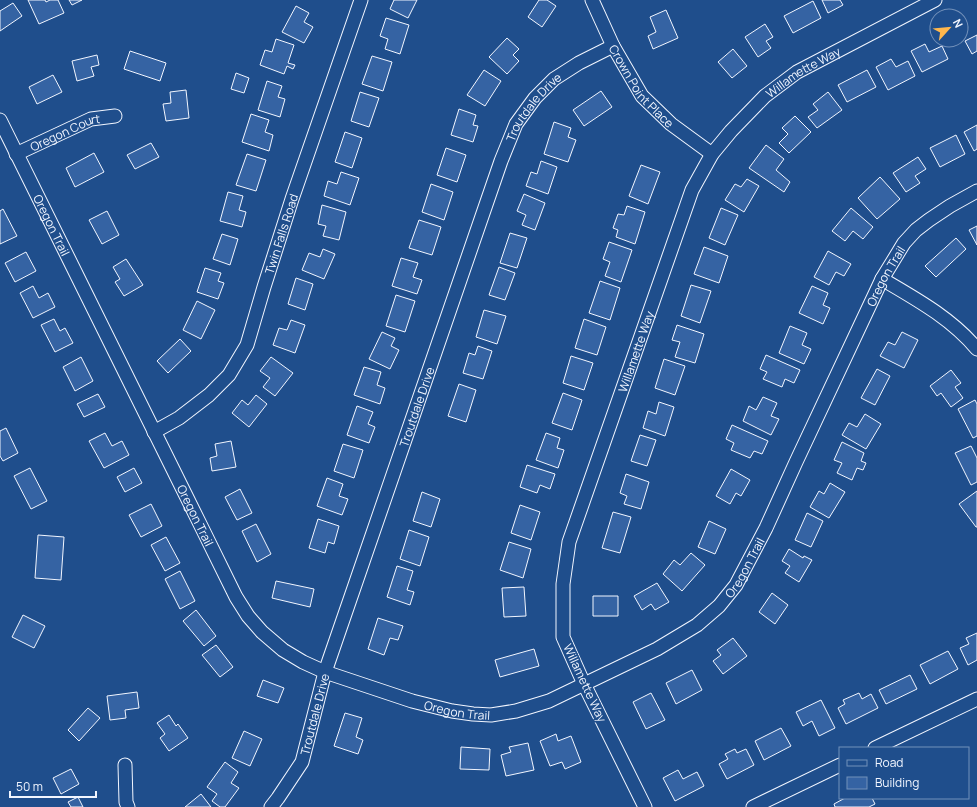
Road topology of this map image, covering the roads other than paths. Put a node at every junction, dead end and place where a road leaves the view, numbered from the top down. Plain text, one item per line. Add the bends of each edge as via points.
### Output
1 (361, 0) edge
2 (592, 0) edge
3 (935, 0) edge
4 (613, 46) junction
5 (115, 116) dead end
6 (0, 120) edge
7 (16, 154) junction
8 (712, 154) junction
9 (977, 191) edge
10 (882, 279) junction
11 (977, 349) edge
12 (154, 432) junction
13 (325, 672) junction
14 (584, 684) junction
15 (977, 699) edge
16 (877, 747) edge
17 (125, 765) dead end
18 (839, 765) edge
19 (128, 807) edge
20 (271, 807) edge
21 (645, 807) edge
22 (753, 807) edge

1 - 12 street, Twin Falls Road via 292,199 247,345 229,375 209,395 179,418
2 - 4 street, Crown Point Place
3 - 8 street, Willamette Way via 797,72 764,96
4 - 8 street, Crown Point Place via 642,96 671,124
4 - 13 street, Troutdale Drive via 554,79 535,98 516,124 500,161
5 - 7 street, Oregon Court via 91,119
6 - 7 street, Oregon Trail
7 - 12 street, Oregon Trail
8 - 14 street, Willamette Way via 692,190 569,542 562,584 563,637
9 - 10 street, Oregon Trail via 916,230 904,243
10 - 11 street via 930,308 955,327
10 - 14 street, Oregon Trail via 766,528 736,585 719,606 697,624 656,649
12 - 13 street, Oregon Trail via 236,597 248,616 283,650
13 - 14 street, Oregon Trail via 412,701 452,711 491,715 549,701
13 - 20 street, Troutdale Drive via 302,762
14 - 21 street, Willamette Way
15 - 16 street
17 - 19 street
18 - 22 street

